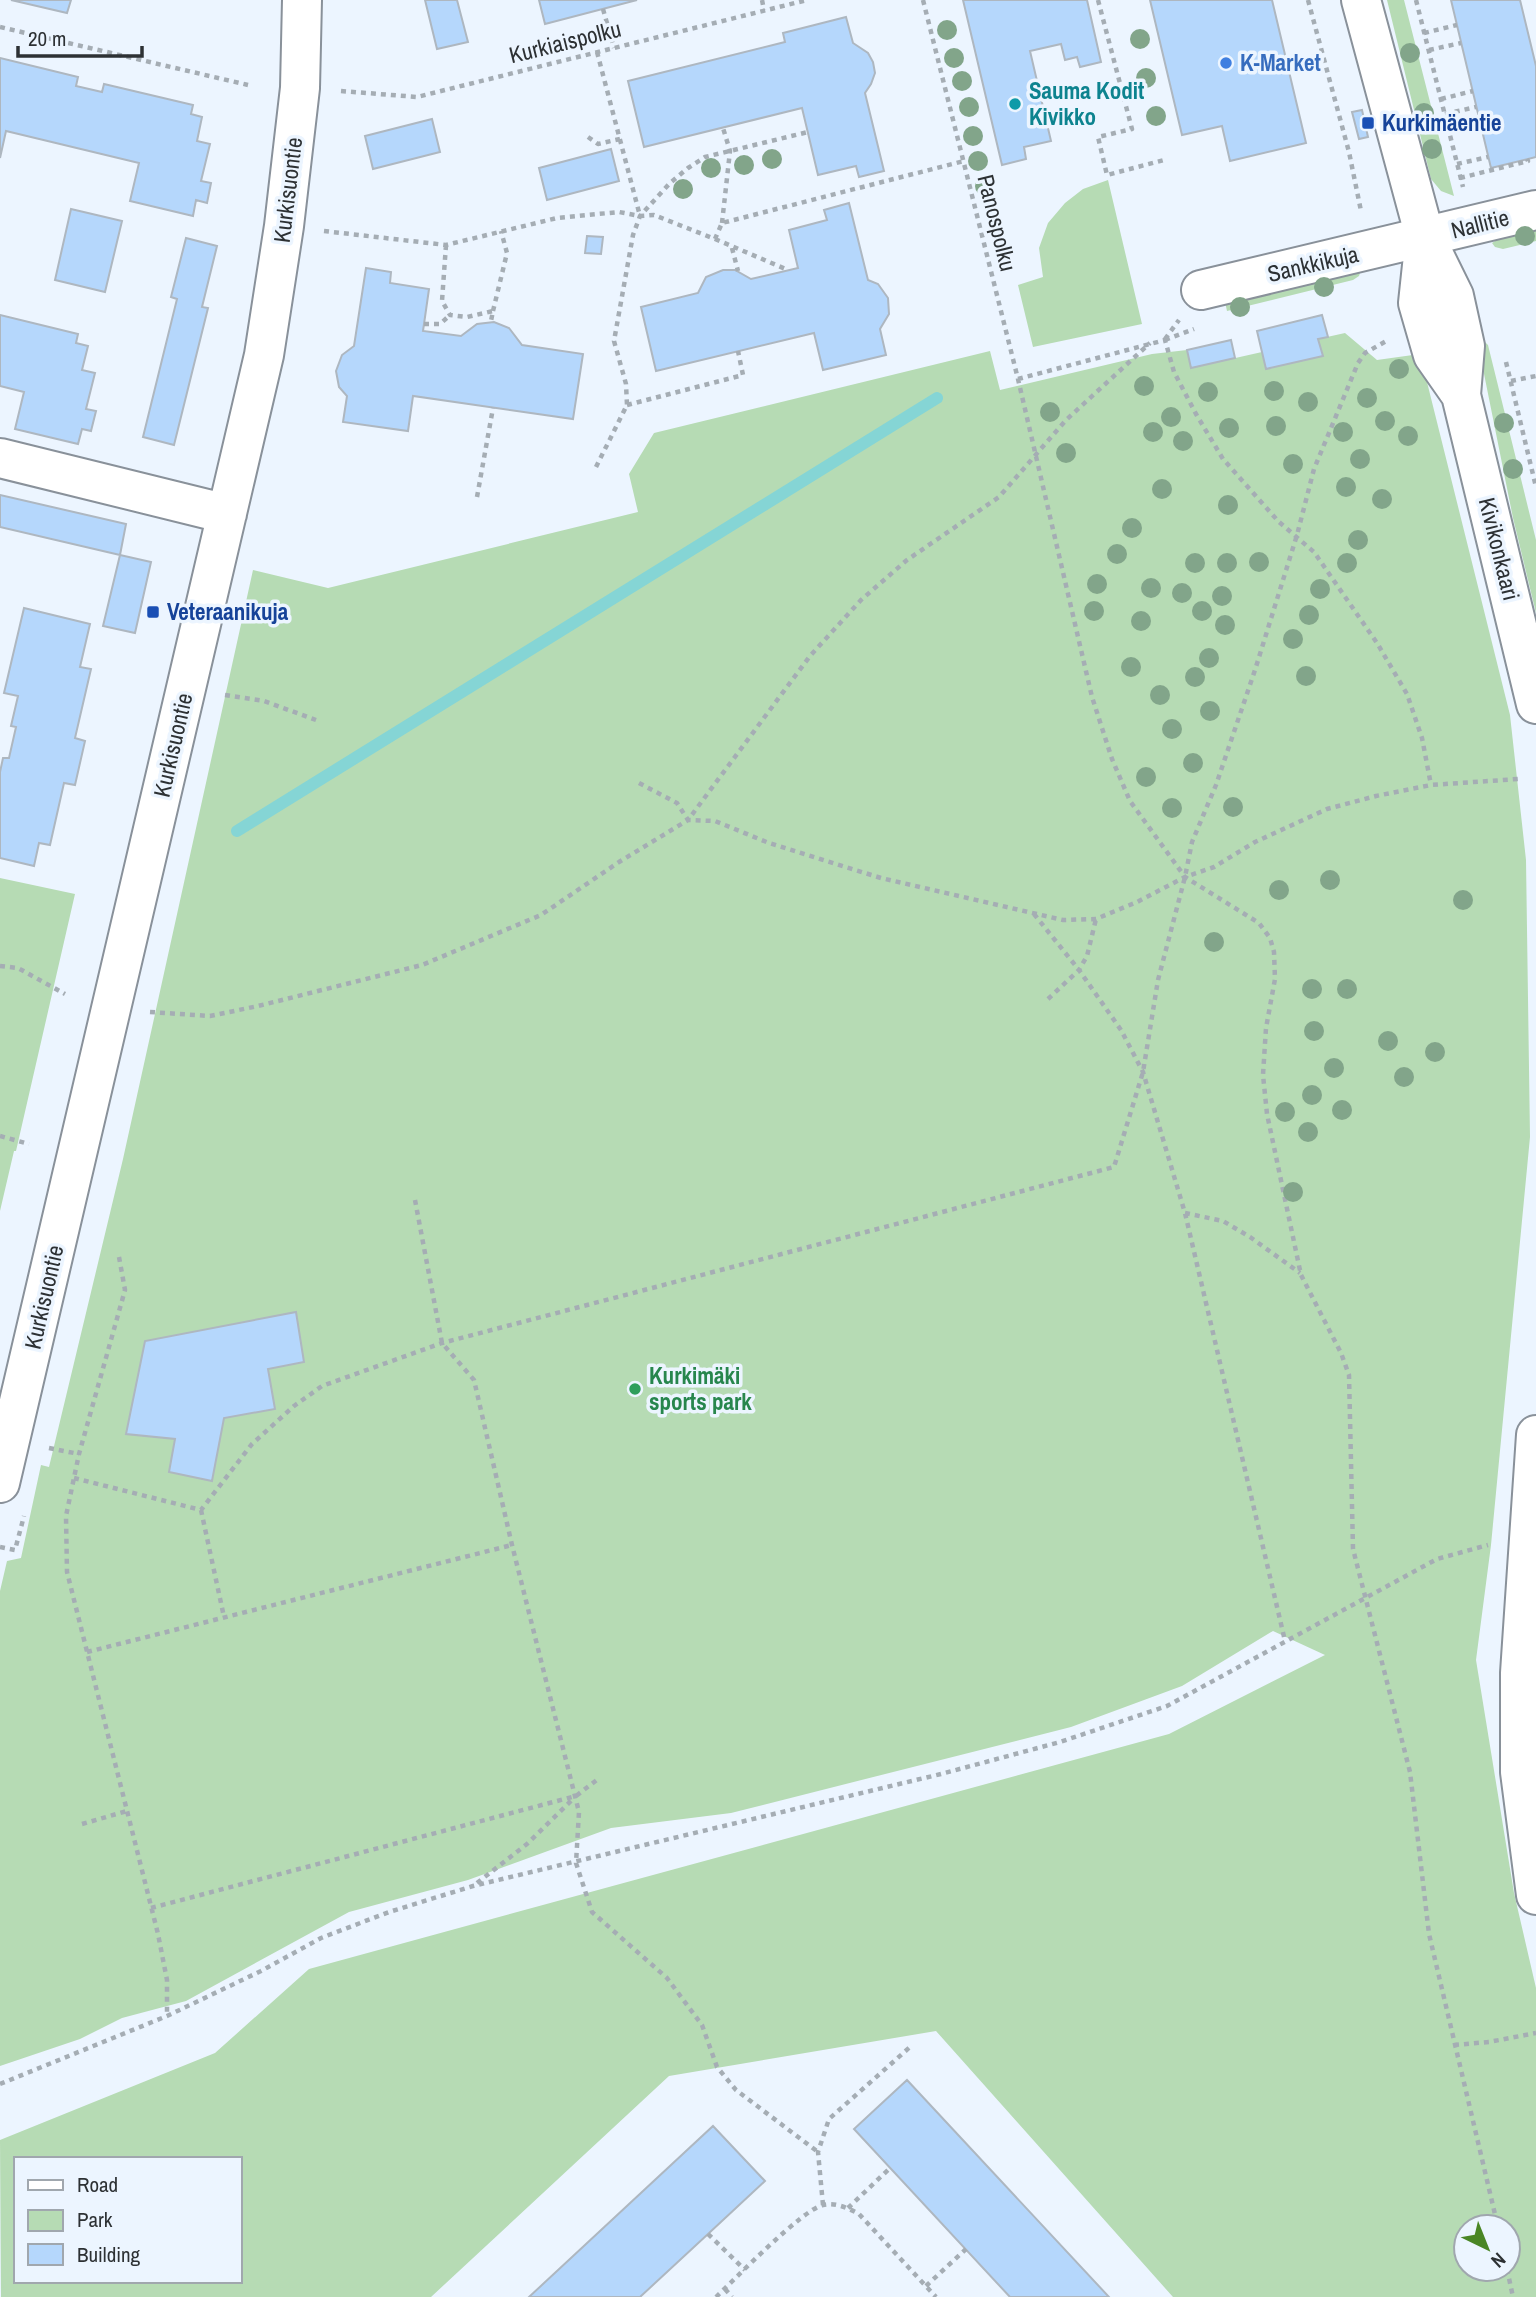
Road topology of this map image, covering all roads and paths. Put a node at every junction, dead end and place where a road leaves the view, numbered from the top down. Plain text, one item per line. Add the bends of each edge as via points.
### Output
1 (302, 0) edge
2 (762, 0) edge
3 (807, 0) edge
4 (923, 0) edge
5 (1098, 0) edge
6 (1308, 0) edge
7 (1361, 0) edge
8 (1416, 0) edge
9 (603, 9) dead end
10 (764, 10) junction
11 (1457, 25) dead end
12 (0, 27) edge
13 (1424, 33) junction
14 (1461, 43) dead end
15 (614, 48) junction
16 (1429, 50) junction
17 (597, 52) junction
18 (248, 85) dead end
19 (328, 90) dead end
20 (1473, 91) dead end
21 (1441, 99) junction
22 (1476, 107) dead end
23 (1445, 114) junction
24 (723, 128) dead end
25 (807, 132) dead end
26 (588, 136) dead end
27 (620, 139) junction
28 (730, 151) junction
29 (1488, 157) dead end
30 (1527, 159) dead end
31 (1164, 160) dead end
32 (964, 161) junction
33 (1457, 164) junction
34 (1461, 178) junction
35 (1464, 193) dead end
36 (1536, 210) edge
37 (640, 216) junction
38 (1362, 218) dead end
39 (722, 223) junction
40 (284, 226) junction
41 (501, 232) junction
42 (1424, 237) junction
43 (715, 240) junction
44 (446, 245) junction
45 (732, 248) junction
46 (738, 271) dead end
47 (789, 271) dead end
48 (1201, 290) dead end
49 (493, 311) junction
50 (450, 315) junction
51 (491, 321) dead end
52 (424, 324) dead end
53 (1395, 336) dead end
54 (1150, 343) junction
55 (738, 351) dead end
56 (1504, 354) dead end
57 (1536, 376) edge
58 (1018, 379) junction
59 (1511, 381) junction
60 (627, 405) junction
61 (493, 408) dead end
62 (1036, 455) junction
63 (0, 458) edge
64 (596, 467) dead end
65 (1536, 487) edge
66 (477, 498) dead end
67 (227, 513) junction
68 (1297, 535) junction
69 (217, 694) dead end
70 (1536, 704) edge
71 (316, 720) dead end
72 (1518, 779) dead end
73 (639, 783) dead end
74 (1431, 785) junction
75 (688, 820) junction
76 (1185, 877) junction
77 (1034, 913) junction
78 (1096, 919) junction
79 (0, 966) edge
80 (1079, 970) junction
81 (65, 994) dead end
82 (1048, 999) dead end
83 (142, 1012) dead end
84 (1143, 1072) junction
85 (0, 1136) edge
86 (29, 1144) dead end
87 (415, 1200) dead end
88 (1185, 1213) junction
89 (119, 1257) dead end
90 (1301, 1275) junction
91 (442, 1343) junction
92 (1536, 1435) edge
93 (41, 1447) dead end
94 (79, 1454) junction
95 (74, 1478) junction
96 (0, 1483) edge
97 (201, 1510) junction
98 (1498, 1543) dead end
99 (512, 1545) junction
100 (1363, 1597) junction
101 (224, 1617) junction
102 (1285, 1641) junction
103 (87, 1652) junction
104 (598, 1779) dead end
105 (576, 1796) junction
106 (127, 1811) junction
107 (82, 1824) dead end
108 (576, 1863) junction
109 (473, 1886) junction
110 (1536, 1895) edge
111 (151, 1908) junction
112 (167, 2016) junction
113 (1536, 2033) edge
114 (1454, 2045) junction
115 (910, 2048) dead end
116 (0, 2084) edge
117 (818, 2152) junction
118 (890, 2168) dead end
119 (823, 2205) junction
120 (848, 2208) junction
121 (1495, 2213) edge
122 (708, 2234) dead end
123 (966, 2249) dead end
124 (745, 2270) junction
125 (926, 2286) junction
126 (725, 2289) junction
127 (716, 2297) edge
128 (732, 2297) edge
129 (936, 2297) edge

1 - 40 street, Kurkisuontie via 300,88
2 - 10 path
3 - 10 path, Kurkiaispolku
4 - 32 path, Panospolku
5 - 31 path via 1132,129 1098,136 1107,175
6 - 38 path
7 - 42 street, Kivikonkaari
8 - 13 path
9 - 15 path
10 - 15 path, Kurkiaispolku
11 - 13 path
12 - 18 path
13 - 16 path
14 - 16 path
15 - 17 path, Kurkiaispolku
16 - 21 path
17 - 19 path, Kurkiaispolku via 417,97
17 - 27 path
20 - 21 path
21 - 23 path
22 - 23 path
23 - 33 path
24 - 28 path
25 - 28 path
26 - 27 path via 598,144
27 - 37 path
28 - 37 path via 688,167
28 - 39 path
29 - 33 path
30 - 34 path
32 - 39 path
32 - 58 path, Panospolku
33 - 34 path
34 - 35 path
36 - 42 street, Nallitie
37 - 41 path via 590,213
37 - 43 path via 654,215
37 - 60 path via 614,341
39 - 43 path
40 - 44 path
40 - 67 street, Kurkisuontie via 264,355
41 - 44 path
41 - 49 path via 507,253
42 - 48 street, Sankkikuja
42 - 70 street, Kivikonkaari via 1418,303 1433,355 1461,396
43 - 45 path
44 - 50 path via 442,301
45 - 46 path
45 - 47 path
49 - 50 path via 467,317
49 - 51 path
50 - 52 path via 440,324
53 - 68 path via 1365,353 1357,363 1314,469
54 - 58 path
54 - 62 path via 1066,420
54 - 68 path via 1165,340 1174,372 1223,459 1279,522
55 - 60 path via 743,375
56 - 59 path
57 - 59 path
58 - 62 path, Panospolku
59 - 65 path
60 - 64 path
61 - 66 path
62 - 75 path via 999,497 907,560 862,600 810,656
62 - 76 path, Panospolku via 1092,697 1112,759 1130,801
63 - 67 street
67 - 96 street, Kurkisuontie
68 - 74 path via 1348,598 1407,694
68 - 76 path via 1216,785 1192,842
69 - 71 path via 264,701
72 - 74 path
73 - 75 path via 677,803
74 - 76 path via 1327,809 1255,842 1214,867
75 - 77 path via 715,821 881,878
75 - 83 path via 541,915 422,965 210,1016
76 - 78 path
76 - 84 path via 1158,980
76 - 90 path via 1259,923 1270,938 1275,979 1266,1028 1267,1114
77 - 78 path via 1063,920
77 - 80 path
78 - 80 path
79 - 81 path via 18,968
80 - 82 path
80 - 84 path via 1121,1030
84 - 88 path
84 - 91 path via 1114,1167
85 - 86 path
87 - 91 path
88 - 90 path via 1223,1221
88 - 102 path
89 - 94 path via 125,1290
90 - 100 path via 1349,1375 1353,1549
91 - 97 path via 322,1386 252,1444
91 - 99 path via 474,1380
92 - 110 street via 1520,1673 1520,1772
93 - 94 path
94 - 95 path
95 - 97 path
95 - 103 path via 66,1516 67,1572
97 - 101 path
98 - 100 path via 1437,1559
99 - 101 path
99 - 105 path
100 - 102 path
100 - 114 path via 1410,1772 1429,1934
101 - 103 path
102 - 108 path via 1167,1706 1060,1742
103 - 106 path
104 - 105 path
105 - 108 path
105 - 109 path via 527,1844
105 - 111 path
106 - 107 path
106 - 111 path
108 - 109 path
108 - 117 path via 592,1912 667,1978 702,2025 717,2067 736,2090
109 - 112 path via 321,1938
111 - 112 path via 167,1980
112 - 116 path
113 - 114 path
114 - 121 path
115 - 117 path via 829,2119
117 - 119 path
118 - 120 path
119 - 120 path
119 - 124 path via 803,2216
120 - 125 path via 865,2220
122 - 124 path
123 - 125 path
124 - 126 path
125 - 129 path
126 - 127 path
126 - 128 path

